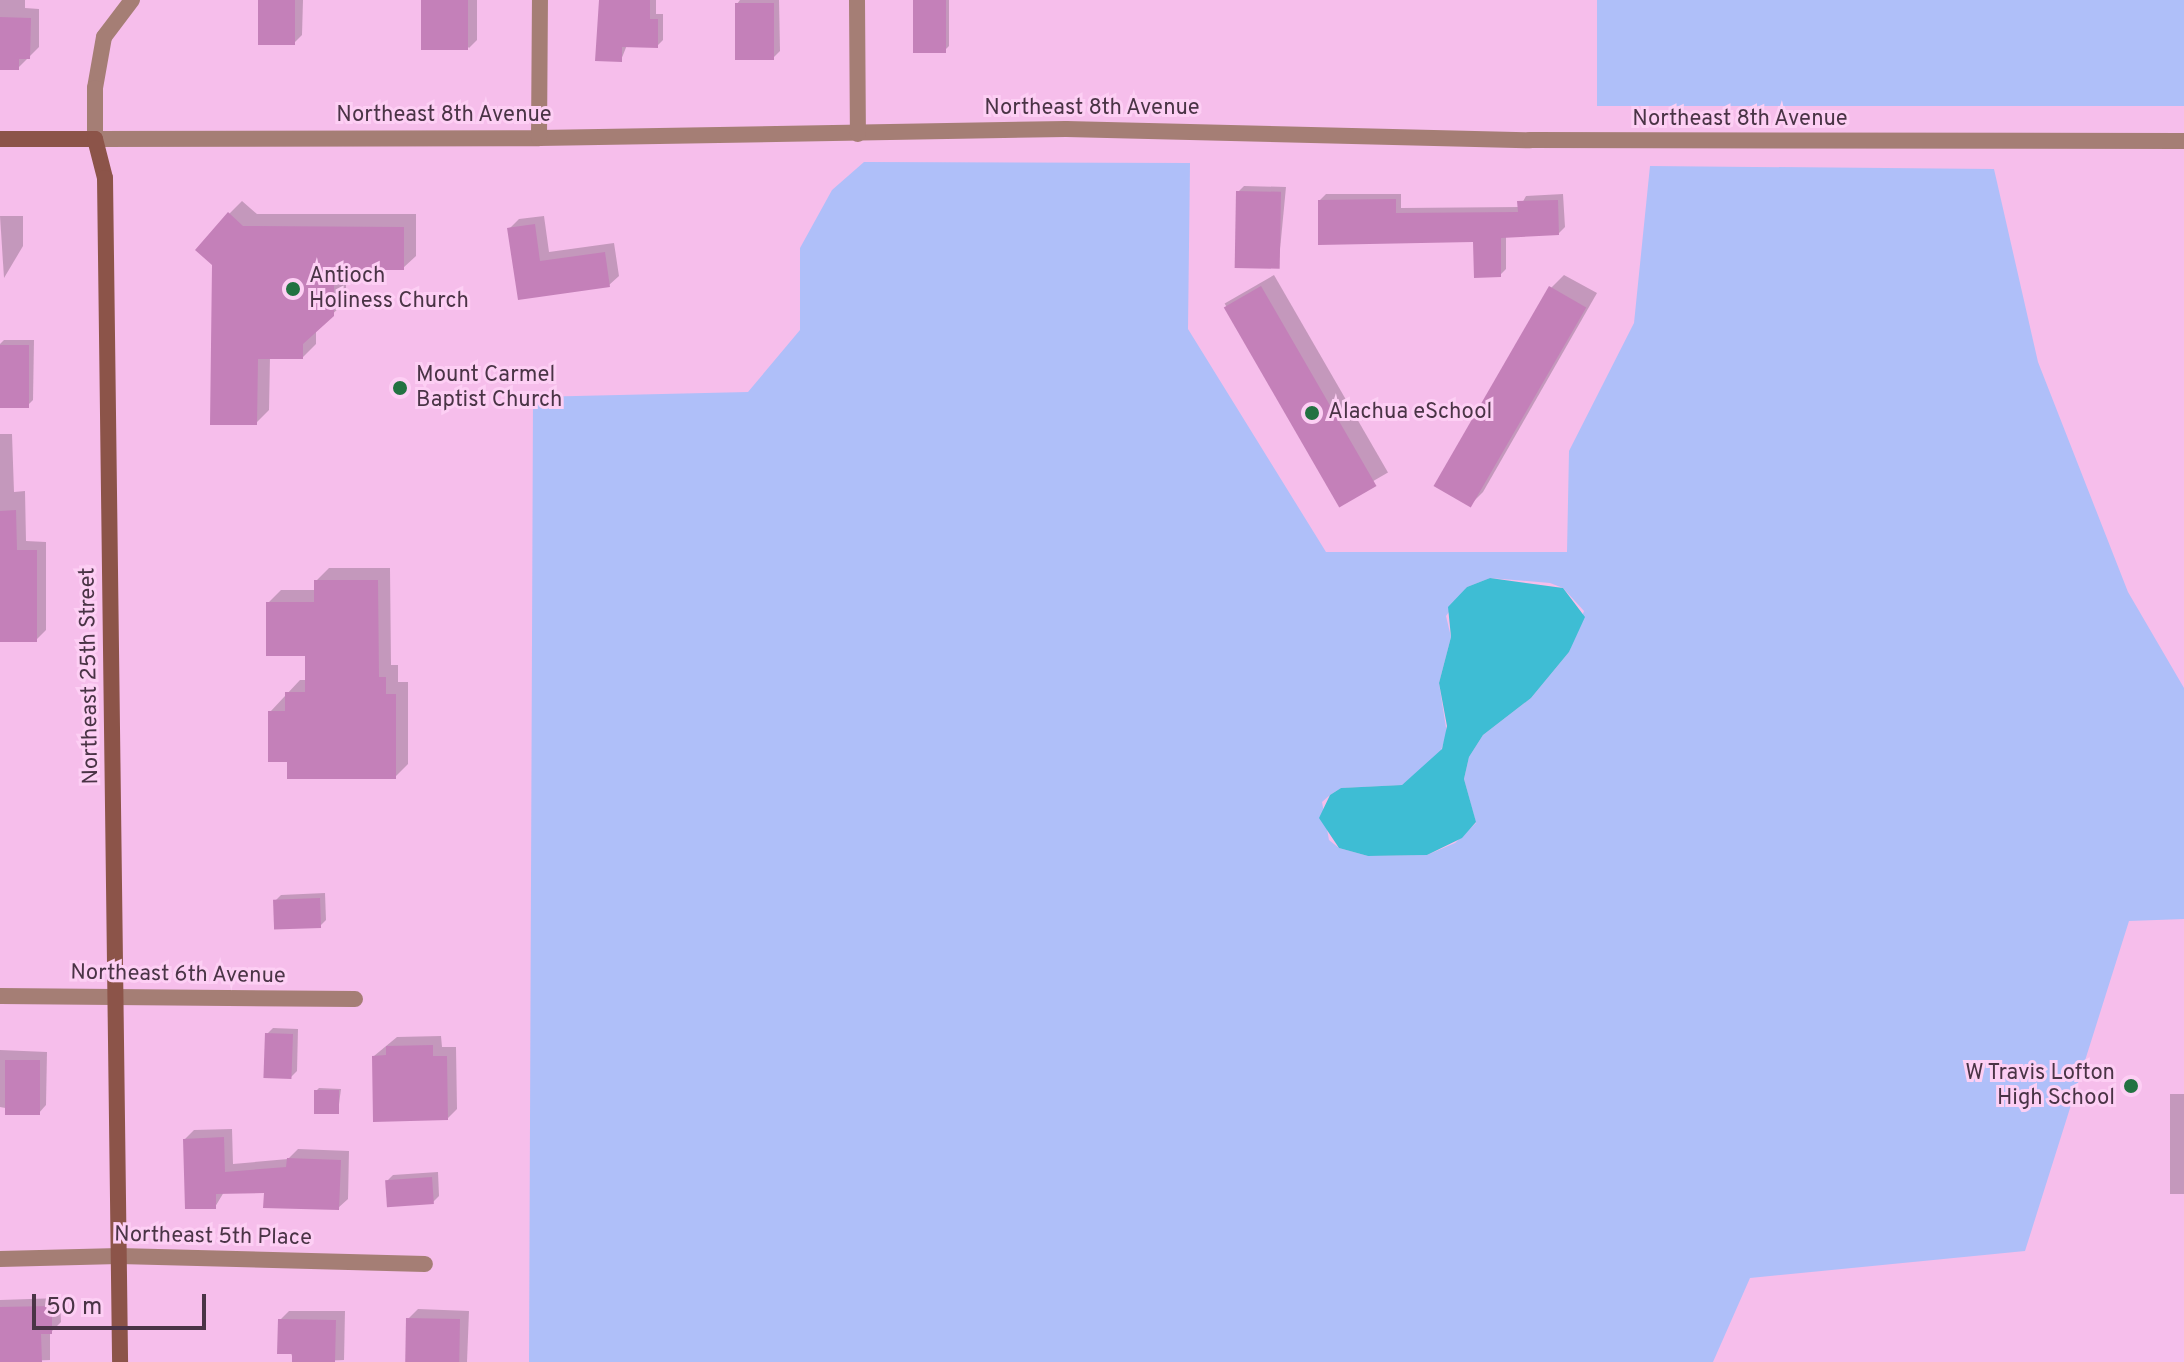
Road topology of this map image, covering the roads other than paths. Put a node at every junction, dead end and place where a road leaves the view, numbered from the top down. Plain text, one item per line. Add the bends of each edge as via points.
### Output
1 (132, 0) edge
2 (540, 0) edge
3 (857, 0) edge
4 (858, 134) junction
5 (539, 138) junction
6 (0, 139) edge
7 (95, 139) junction
8 (2184, 141) edge
9 (116, 995) junction
10 (0, 996) edge
11 (355, 999) dead end
12 (119, 1256) junction
13 (0, 1259) edge
14 (425, 1264) dead end
15 (120, 1362) edge

1 - 7 street, Northeast 25th Street via 104,37 95,88
2 - 5 street
3 - 4 street
4 - 5 street, Northeast 8th Avenue
4 - 8 street, Northeast 8th Avenue via 1187,129 1543,140
5 - 7 street, Northeast 8th Avenue
6 - 7 street, Northeast 8th Avenue
7 - 9 street, Northeast 25th Street via 105,178
9 - 10 street, Northeast 6th Avenue
9 - 11 street, Northeast 6th Avenue
9 - 12 street, Northeast 25th Street
12 - 13 street, Northeast 5th Place
12 - 14 street, Northeast 5th Place
12 - 15 street, Northeast 25th Street

